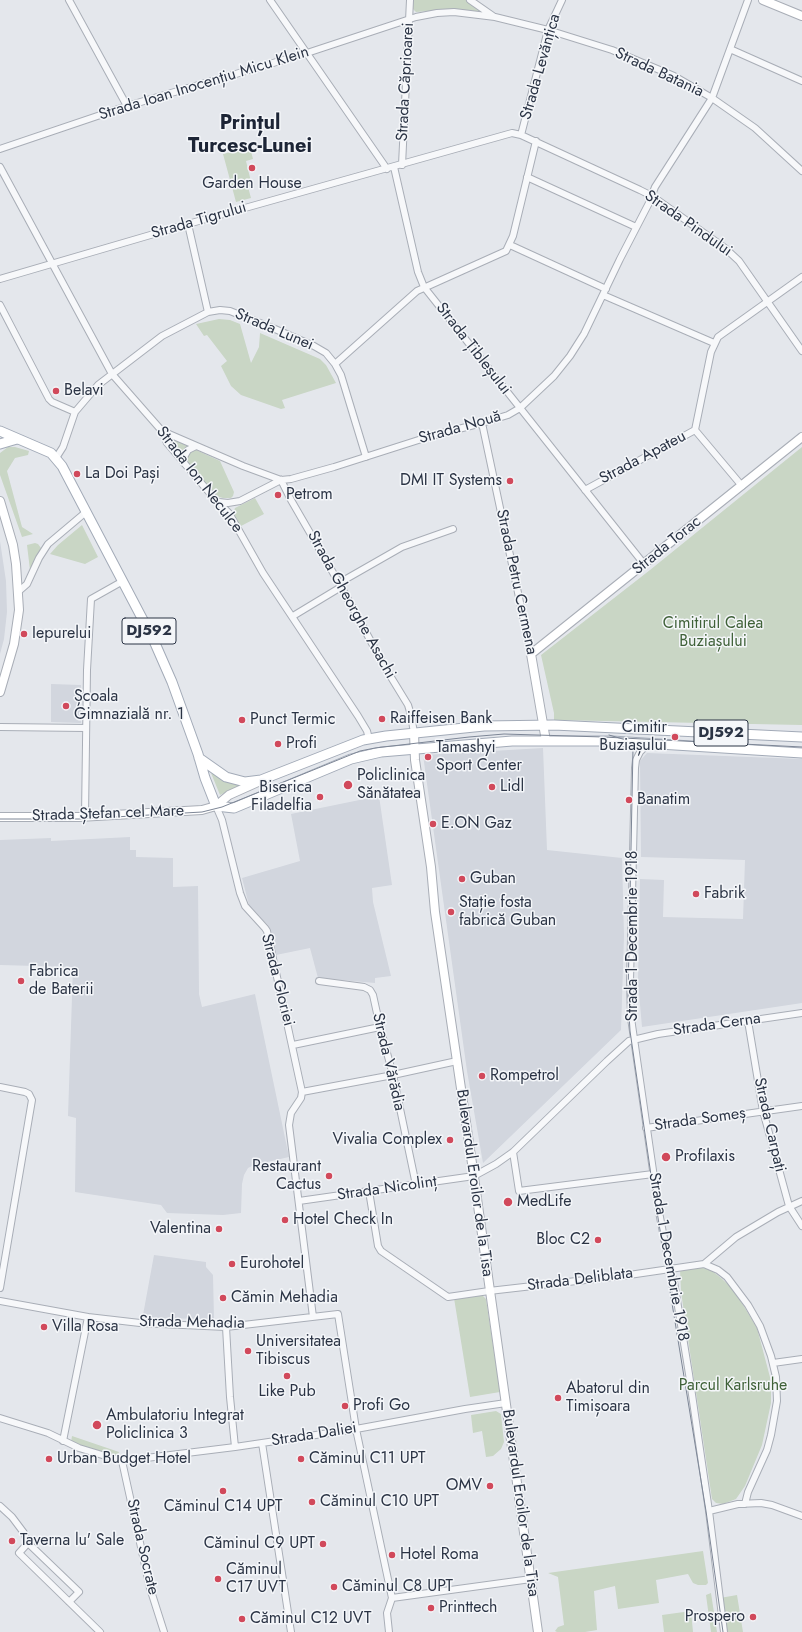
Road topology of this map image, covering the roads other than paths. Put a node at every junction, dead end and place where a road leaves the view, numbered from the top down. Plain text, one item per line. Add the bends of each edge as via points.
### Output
1 (69, 0) edge
2 (270, 0) edge
3 (410, 0) edge
4 (470, 0) edge
5 (562, 0) edge
6 (748, 0) edge
7 (763, 0) edge
8 (802, 16) edge
9 (495, 17) junction
10 (408, 19) junction
11 (548, 30) junction
12 (730, 49) junction
13 (306, 53) junction
14 (802, 81) edge
15 (712, 98) junction
16 (127, 106) junction
17 (521, 135) junction
18 (536, 141) junction
19 (0, 149) edge
20 (402, 165) junction
21 (0, 167) edge
22 (394, 167) junction
23 (387, 169) junction
24 (802, 171) edge
25 (527, 176) junction
26 (652, 196) junction
27 (188, 224) junction
28 (636, 227) junction
29 (510, 244) junction
30 (52, 264) junction
31 (802, 277) edge
32 (0, 279) edge
33 (424, 287) junction
34 (606, 289) junction
35 (603, 295) junction
36 (768, 302) junction
37 (0, 305) edge
38 (208, 312) junction
39 (714, 343) junction
40 (802, 351) edge
41 (335, 364) junction
42 (112, 374) junction
43 (520, 408) junction
44 (75, 412) junction
45 (482, 423) junction
46 (695, 430) junction
47 (0, 431) edge
48 (162, 431) junction
49 (802, 437) edge
50 (17, 439) junction
51 (0, 444) edge
52 (196, 446) junction
53 (366, 457) junction
54 (56, 458) junction
55 (184, 463) junction
56 (281, 480) junction
57 (742, 486) junction
58 (585, 490) junction
59 (0, 501) edge
60 (219, 502) junction
61 (235, 502) junction
62 (86, 512) junction
63 (229, 513) junction
64 (453, 528) dead end
65 (644, 564) junction
66 (123, 581) junction
67 (340, 585) junction
68 (19, 591) junction
69 (293, 616) junction
70 (531, 654) junction
71 (0, 692) edge
72 (542, 725) junction
73 (0, 727) edge
74 (86, 728) junction
75 (414, 733) junction
76 (802, 737) edge
77 (369, 739) junction
78 (546, 741) junction
79 (651, 744) junction
80 (415, 749) junction
81 (802, 753) edge
82 (199, 758) junction
83 (261, 780) junction
84 (216, 806) junction
85 (85, 816) junction
86 (0, 817) edge
87 (318, 981) dead end
88 (802, 1013) edge
89 (748, 1021) junction
90 (380, 1027) junction
91 (633, 1040) junction
92 (293, 1045) junction
93 (457, 1060) junction
94 (393, 1075) junction
95 (0, 1088) edge
96 (302, 1092) junction
97 (802, 1106) edge
98 (763, 1111) junction
99 (646, 1128) junction
100 (513, 1152) junction
101 (653, 1174) junction
102 (474, 1176) junction
103 (416, 1185) junction
104 (370, 1191) junction
105 (300, 1201) junction
106 (802, 1201) edge
107 (789, 1206) junction
108 (802, 1226) edge
109 (704, 1264) junction
110 (670, 1269) junction
111 (0, 1288) edge
112 (489, 1290) junction
113 (0, 1301) edge
114 (88, 1317) junction
115 (313, 1317) junction
116 (226, 1327) junction
117 (802, 1359) edge
118 (773, 1363) junction
119 (506, 1403) junction
120 (0, 1418) edge
121 (356, 1429) junction
122 (63, 1441) junction
123 (262, 1443) junction
124 (235, 1447) junction
125 (122, 1461) junction
126 (745, 1504) junction
127 (0, 1506) edge
128 (709, 1511) junction
129 (802, 1516) edge
130 (28, 1543) junction
131 (531, 1579) junction
132 (392, 1598) junction
133 (69, 1602) junction
134 (100, 1632) edge
135 (164, 1632) edge
136 (291, 1632) edge
137 (389, 1632) edge
138 (538, 1632) edge
139 (724, 1632) edge

1 - 16 street
2 - 13 street
3 - 10 street, Strada Căprioarei
4 - 9 street, Strada Batania
5 - 11 street, Strada Levănțica
6 - 12 street, Strada Nouă
7 - 8 street
9 - 10 street, Strada Batania via 454,12
9 - 11 street, Strada Batania
10 - 13 street, Strada Ioan Inocențiu Micu Klein
10 - 20 street, Strada Căprioarei
11 - 15 street, Strada Batania via 638,60 674,76
11 - 17 street, Strada Levănțica
12 - 14 street
12 - 15 street, Strada Nouă
13 - 16 street, Strada Ioan Inocențiu Micu Klein
13 - 23 street
15 - 24 street, Strada Batania via 755,128
15 - 26 street, Strada Nouă via 655,187
16 - 19 street, Strada Ioan Inocențiu Micu Klein
17 - 18 street, Strada Tigrului
17 - 20 street, Strada Tigrului via 512,133
18 - 25 street
18 - 26 street, Strada Pindului
20 - 22 street, Strada Tigrului
21 - 30 street, Strada Ion Neculce
22 - 23 street, Strada Tigrului
22 - 33 street, Strada Țibleșului via 418,272
23 - 27 street, Strada Tigrului
25 - 28 street
25 - 29 street
26 - 28 street, Strada Nouă
26 - 36 street, Strada Pindului via 732,253
27 - 30 street, Strada Tigrului
27 - 38 street
28 - 34 street, Strada Nouă
29 - 33 street via 502,254
29 - 34 street
30 - 32 street, Strada Tigrului
30 - 42 street, Strada Ion Neculce
31 - 36 street
33 - 41 street
33 - 43 street, Strada Țibleșului
34 - 35 street, Strada Nouă
35 - 39 street
35 - 43 street, Strada Nouă via 570,356 546,386
36 - 39 street via 718,337
36 - 40 street, Strada Pindului
37 - 44 street via 49,399
38 - 41 street, Strada Lunei via 230,312 308,343 326,353
38 - 42 street, Strada Lunei via 162,336
39 - 46 street, Strada Apateu
41 - 53 street, Strada Lunei
42 - 44 street, Strada Lunei via 98,385
42 - 48 street, Strada Ion Neculce
43 - 45 street, Strada Nouă via 508,415
43 - 58 street, Strada Țibleșului
44 - 54 street, Strada Lunei via 63,447
45 - 53 street, Strada Nouă
45 - 70 street, Strada Petru Cermena
46 - 57 street
46 - 58 street, Strada Apateu
47 - 50 main road, DJ592
48 - 52 street
48 - 55 street, Strada Ion Neculce
49 - 57 street, Strada Torac
50 - 51 main road
50 - 54 main road, DJ592 via 44,449
52 - 55 street via 188,450
52 - 56 street
53 - 56 street, Strada Nouă
54 - 62 main road, DJ592
55 - 60 street, Strada Ion Neculce
56 - 61 street via 255,495
56 - 67 street, Strada Gheorghe Asachi
57 - 65 street, Strada Torac
58 - 65 street, Strada Țibleșului
59 - 68 street via 13,545
60 - 61 street
60 - 63 street, Strada Ion Neculce
61 - 63 street
62 - 66 main road, DJ592
62 - 68 street via 48,544 27,584
63 - 69 street, Strada Ion Neculce via 263,573
64 - 67 street via 402,547
65 - 70 street, Strada Torac
66 - 74 street via 91,599
66 - 82 main road, DJ592 via 172,682
67 - 69 street
67 - 75 street, Strada Gheorghe Asachi via 408,705
68 - 71 street via 14,644
69 - 77 street, Strada Ion Neculce via 358,716
70 - 72 street, Strada Petru Cermena
72 - 75 main road, Strada Ștefan cel Mare / DJ592 via 484,726
72 - 76 main road, Strada Ștefan cel Mare / DJ592
72 - 78 street, Strada Petru Cermena
73 - 74 street
74 - 85 street
75 - 77 main road, Strada Ștefan cel Mare / DJ592
75 - 80 street, Bulevardul Eroilor de la Tisa
77 - 83 main road, Strada Ștefan cel Mare / DJ592
78 - 79 main road, Strada Ștefan cel Mare / DJ592
78 - 80 main road, Strada Ștefan cel Mare / DJ592 via 512,741
79 - 81 main road, DJ592
79 - 91 street, Strada 1 Decembrie 1918 via 640,752 635,768 630,981
80 - 84 main road, Strada Ștefan cel Mare / DJ592 via 361,756 234,808
80 - 93 street, Bulevardul Eroilor de la Tisa
82 - 83 main road, DJ592 via 235,781
82 - 84 main road, DJ592
83 - 84 street, Strada Ștefan cel Mare via 228,795
84 - 85 street, Strada Ștefan cel Mare via 191,811
84 - 92 street, Strada Gloriei via 222,820 240,893 245,905 267,931
85 - 86 street, Strada Ștefan cel Mare
87 - 90 street, Strada Vărădia via 367,988 373,995
88 - 89 street, Strada Cerna
89 - 91 street, Strada Cerna
89 - 98 street, Strada Carpați
90 - 92 street
90 - 94 street, Strada Vărădia
91 - 99 street, Strada 1 Decembrie 1918
91 - 100 street, Strada Nicolinț via 619,1049
92 - 96 street, Strada Gloriei
93 - 94 street
93 - 102 street, Bulevardul Eroilor de la Tisa
94 - 96 street
94 - 103 street, Strada Vărădia
95 - 111 street via 26,1092 31,1097
96 - 105 street via 291,1113 289,1125
97 - 98 street, Strada Someș
98 - 99 street, Strada Someș
98 - 107 street, Strada Carpați
99 - 101 street, Strada 1 Decembrie 1918
100 - 101 street via 520,1191
100 - 102 street, Strada Nicolinț
101 - 110 street, Strada 1 Decembrie 1918
102 - 103 street, Strada Nicolinț
102 - 112 street, Bulevardul Eroilor de la Tisa
103 - 104 street, Strada Nicolinț
104 - 105 street, Strada Nicolinț
104 - 112 street, Strada Deliblata via 378,1246 381,1251 448,1297
105 - 115 street
106 - 107 street
107 - 108 street, Strada Carpați
107 - 109 street via 736,1237
109 - 110 street, Strada Deliblata
109 - 118 street via 727,1277 748,1304 760,1326
110 - 112 street, Strada Deliblata
110 - 128 street, Strada 1 Decembrie 1918
112 - 119 street, Bulevardul Eroilor de la Tisa
113 - 114 street, Strada Mehadia
114 - 116 street, Strada Mehadia via 140,1323
114 - 122 street
115 - 116 street, Strada Mehadia
115 - 121 street, Strada Mehadia via 338,1314
116 - 124 street
117 - 118 street
118 - 126 street via 777,1388 775,1419 767,1450
119 - 121 street, Strada Daliei
119 - 131 street, Bulevardul Eroilor de la Tisa
120 - 122 street via 48,1433
121 - 123 street, Strada Daliei
121 - 132 street
122 - 125 street
123 - 124 street, Strada Daliei
123 - 136 street
124 - 125 street, Strada Daliei
125 - 135 street, Strada Socrate via 150,1588
126 - 128 street
126 - 129 street via 770,1504
127 - 130 street via 17,1523
128 - 139 street, Strada 1 Decembrie 1918
130 - 133 street via 19,1553
130 - 133 street via 79,1592
131 - 132 street
131 - 138 street, Bulevardul Eroilor de la Tisa
132 - 137 street via 387,1613
133 - 134 street

